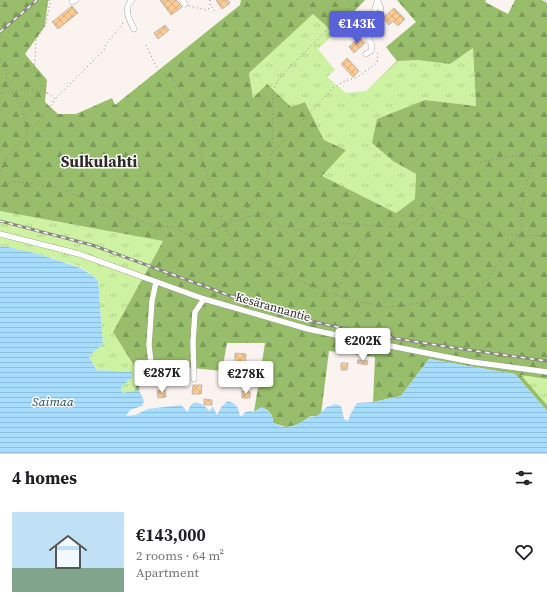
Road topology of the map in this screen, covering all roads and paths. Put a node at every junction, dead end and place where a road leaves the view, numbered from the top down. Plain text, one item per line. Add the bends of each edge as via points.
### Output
1 (5, 0) edge
2 (49, 0) edge
3 (210, 0) edge
4 (357, 0) edge
5 (130, 1) edge
6 (378, 1) edge
7 (183, 2) edge
8 (0, 6) edge
9 (211, 7) junction
10 (215, 11) dead end
11 (128, 17) junction
12 (134, 29) dead end
13 (146, 45) dead end
14 (372, 46) junction
15 (366, 54) dead end
16 (0, 59) edge
17 (12, 92) junction
18 (47, 92) junction
19 (0, 93) edge
20 (55, 99) junction
21 (27, 134) junction
22 (547, 146) edge
23 (272, 153) junction
24 (540, 155) junction
25 (547, 157) edge
26 (0, 178) edge
27 (0, 186) edge
28 (431, 209) junction
29 (223, 225) junction
30 (374, 226) junction
31 (0, 234) edge
32 (519, 235) junction
33 (547, 236) edge
34 (193, 241) junction
35 (161, 264) dead end
36 (156, 282) junction
37 (336, 295) junction
38 (204, 299) junction
39 (547, 372) edge
40 (194, 379) dead end
41 (153, 380) dead end

1 - 8 path
2 - 18 path via 46,24 36,40 34,60 34,71
3 - 9 path
4 - 23 path via 278,80 273,91
5 - 11 street
6 - 14 street via 369,35
7 - 9 path via 206,10
9 - 10 path
11 - 12 street
11 - 20 path via 104,50
13 - 29 path via 158,70 174,79 186,98
14 - 15 street via 371,51
14 - 23 path via 378,54 377,63 360,76 333,88
16 - 17 path
17 - 18 path
17 - 19 path
17 - 21 path via 23,114
18 - 20 path
20 - 21 path
21 - 26 path via 4,161
22 - 24 path
23 - 29 path via 260,196
24 - 25 path
24 - 28 path via 532,157 524,154 476,163
24 - 32 path via 530,169 520,213 522,231
27 - 34 path via 12,180 60,188 114,208 150,225 174,227
28 - 30 path via 406,228
28 - 32 path via 480,223 508,235
29 - 30 path via 261,213 280,226 308,231 327,222
29 - 34 path
29 - 37 path via 236,247 255,259 294,279
30 - 37 path via 347,266
31 - 36 street, Kesärannantie via 79,254
32 - 33 path
32 - 37 path via 488,278 460,298 442,297 386,307 354,302
34 - 35 path via 181,246
36 - 38 street, Kesärannantie
36 - 41 street via 149,345
38 - 39 street, Kesärannantie via 308,329 472,362
38 - 40 street via 195,312

